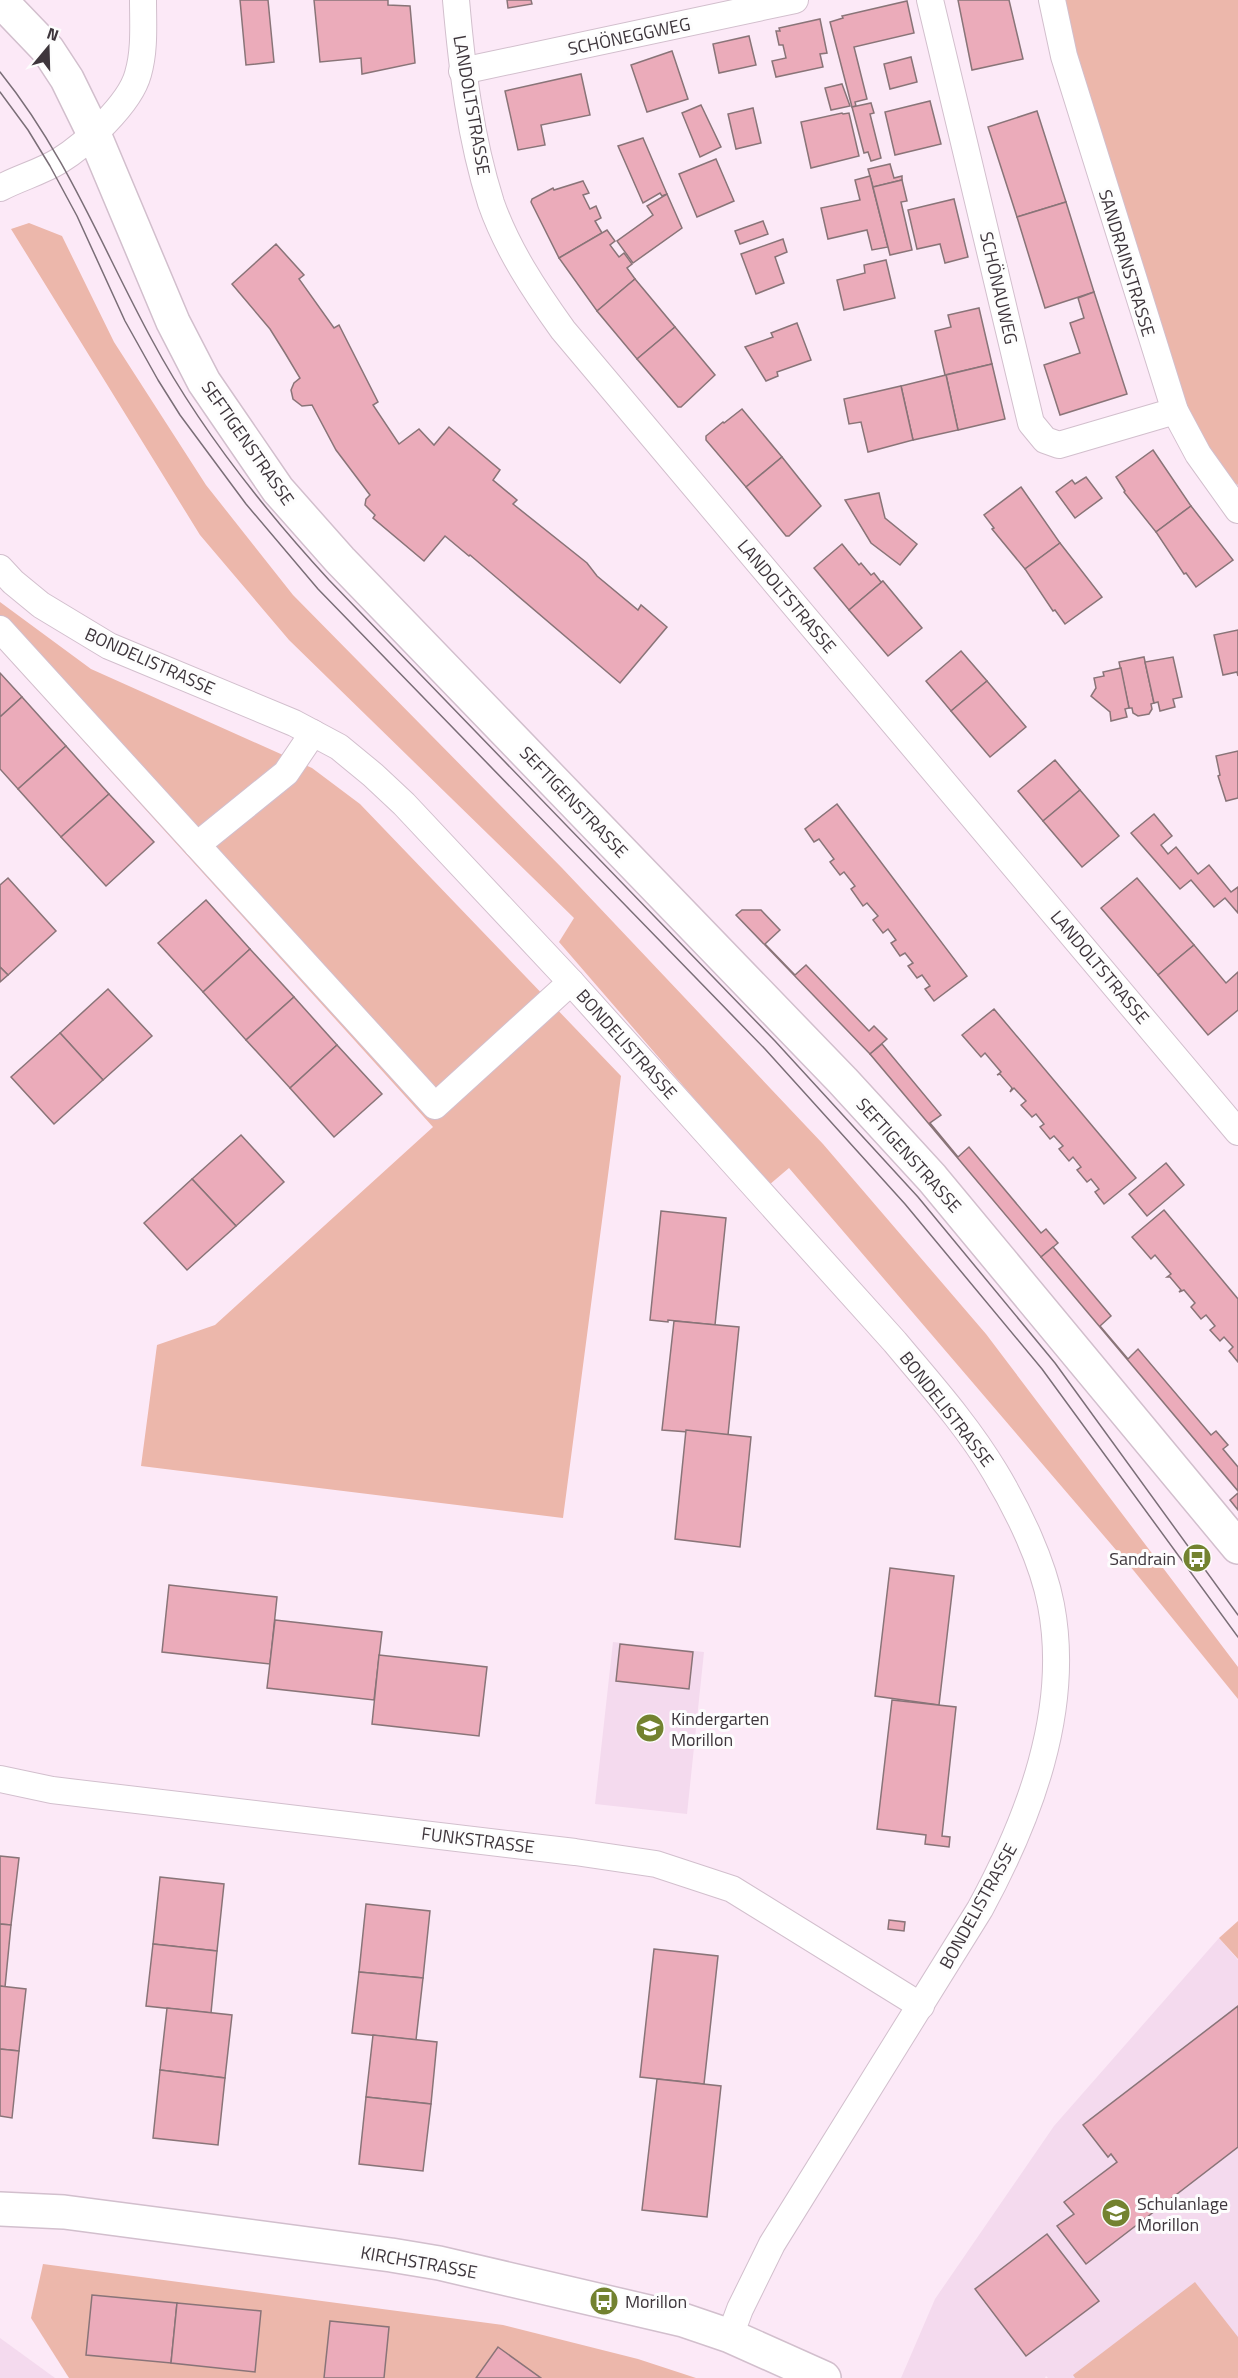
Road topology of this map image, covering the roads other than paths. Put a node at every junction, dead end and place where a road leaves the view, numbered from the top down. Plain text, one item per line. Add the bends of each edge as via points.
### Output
1 (0, 0) edge
2 (143, 0) edge
3 (456, 0) edge
4 (795, 0) edge
5 (930, 0) edge
6 (1052, 0) edge
7 (766, 3) edge
8 (462, 71) junction
9 (94, 134) junction
10 (0, 188) edge
11 (1174, 411) junction
12 (1238, 510) edge
13 (0, 568) edge
14 (0, 629) edge
15 (313, 733) junction
16 (197, 845) junction
17 (571, 982) junction
18 (1238, 1132) edge
19 (1238, 1547) edge
20 (0, 1779) edge
21 (921, 2006) junction
22 (0, 2209) edge
23 (730, 2336) junction
24 (824, 2378) edge

1 - 9 main road, SEFTIGENSTRASSE via 48,51 67,79
2 - 9 street via 143,46 137,77
3 - 8 street, LANDOLTSTRASSE
4 - 7 street, SCHÖNEGGWEG
5 - 11 street, SCHÖNAUWEG via 1031,423 1045,440 1059,445
6 - 11 street, SANDRAINSTRASSE via 1064,56
7 - 8 street, SCHÖNEGGWEG
8 - 18 street, LANDOLTSTRASSE via 492,204 510,247 538,296
9 - 10 street via 58,162
9 - 19 main road, SEFTIGENSTRASSE via 173,322 218,405 278,490 356,577 851,1090 939,1187
11 - 12 street, SANDRAINSTRASSE via 1198,454
13 - 15 street, BONDELISTRASSE via 41,604 109,646
14 - 16 street, BONDELISTRASSE
15 - 16 street via 286,773
15 - 17 street, BONDELISTRASSE via 339,747 404,804
16 - 17 street, BONDELISTRASSE via 435,1106
17 - 21 street, BONDELISTRASSE via 896,1342 945,1402 996,1472 1039,1566 1051,1605 1055,1647 1051,1714 1040,1767 1004,1866
20 - 21 street, FUNKSTRASSE via 52,1790 656,1864 732,1889
21 - 23 street, BONDELISTRASSE via 772,2244
22 - 23 main road, KIRCHSTRASSE via 64,2212 429,2261 658,2313
23 - 24 main road, KIRCHSTRASSE

